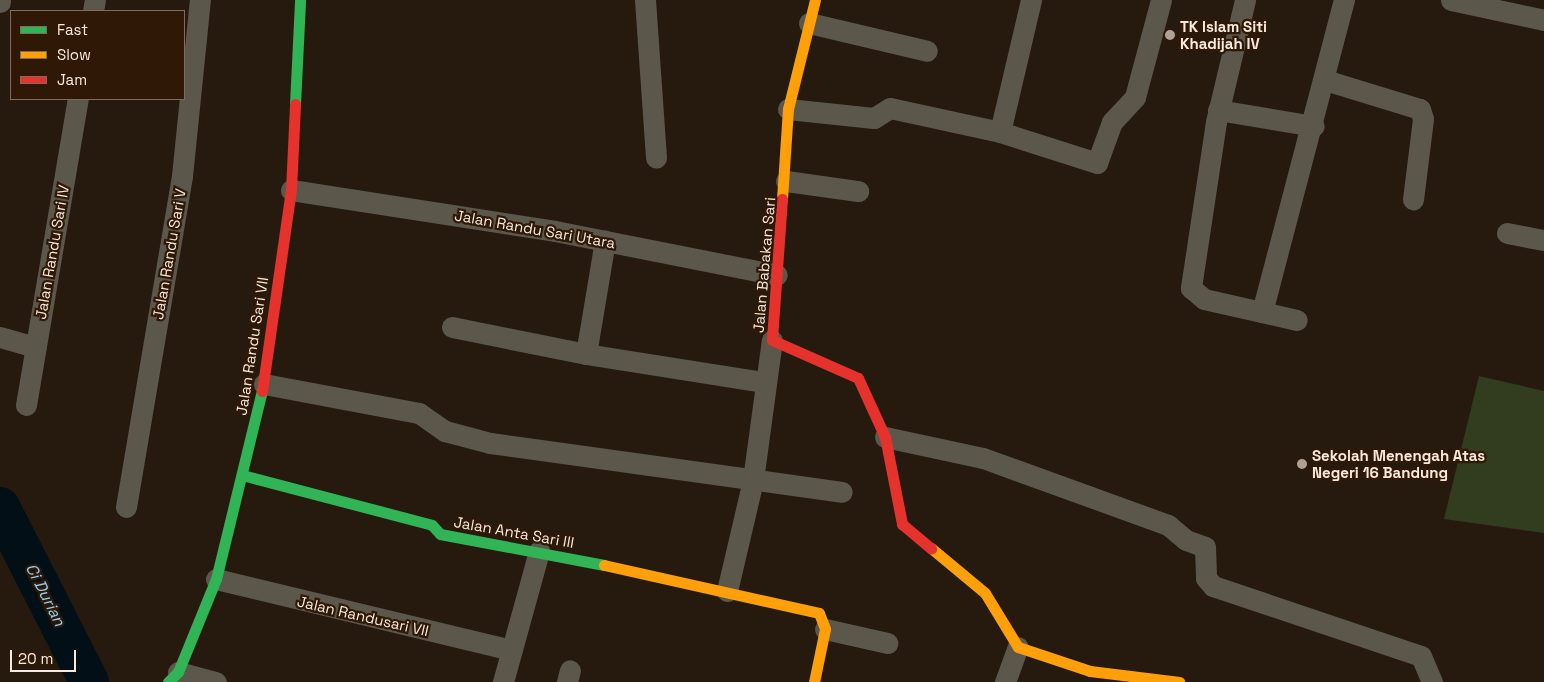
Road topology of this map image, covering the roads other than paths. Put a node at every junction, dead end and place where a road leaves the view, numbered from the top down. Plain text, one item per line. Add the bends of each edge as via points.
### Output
1 (200, 0) edge
2 (300, 0) edge
3 (645, 0) edge
4 (815, 0) edge
5 (1031, 0) edge
6 (1161, 0) edge
7 (1245, 0) edge
8 (1344, 0) edge
9 (1451, 0) edge
10 (1542, 15) edge
11 (809, 23) junction
12 (927, 51) dead end
13 (1325, 80) junction
14 (78, 100) edge
15 (788, 109) junction
16 (1218, 110) junction
17 (1314, 126) junction
18 (1000, 132) junction
19 (656, 158) dead end
20 (786, 181) junction
21 (291, 190) junction
22 (858, 190) dead end
23 (1413, 199) dead end
24 (1507, 233) dead end
25 (1544, 240) edge
26 (605, 241) junction
27 (777, 275) junction
28 (1262, 312) junction
29 (1296, 320) dead end
30 (452, 328) dead end
31 (0, 337) edge
32 (772, 340) junction
33 (36, 347) junction
34 (586, 354) junction
35 (763, 382) junction
36 (264, 384) junction
37 (26, 405) dead end
38 (885, 437) junction
39 (242, 476) junction
40 (753, 480) junction
41 (842, 492) dead end
42 (126, 507) dead end
43 (539, 551) junction
44 (216, 579) junction
45 (727, 591) junction
46 (825, 629) junction
47 (887, 643) dead end
48 (1018, 647) junction
49 (512, 650) junction
50 (173, 677) edge
51 (216, 682) edge
52 (502, 682) edge
53 (814, 682) edge
54 (1005, 682) edge
55 (1179, 682) edge
56 (1432, 682) edge

1 - 42 street, Jalan Randu Sari V via 182,176
2 - 21 street, Jalan Randu Sari VII
3 - 19 street
4 - 11 street, Jalan Babakan Sari
5 - 18 street
6 - 18 street via 1135,97 1112,122 1096,164
7 - 16 street
8 - 13 street
9 - 10 street
11 - 12 street
11 - 15 street, Jalan Babakan Sari
13 - 17 street
13 - 23 street via 1420,109 1424,119
14 - 33 street, Jalan Randu Sari IV
15 - 18 street via 874,118 890,108
15 - 20 street, Jalan Babakan Sari
16 - 17 street
16 - 28 street via 1191,288 1198,297
17 - 28 street via 1277,242
20 - 22 street
20 - 27 street, Jalan Babakan Sari
21 - 26 street, Jalan Randu Sari Utara
21 - 36 street, Jalan Randu Sari VII
24 - 25 street
26 - 27 street, Jalan Randu Sari Utara
26 - 34 street
27 - 32 street, Jalan Babakan Sari
28 - 29 street
30 - 34 street
31 - 33 street
32 - 35 street
32 - 38 street, Jalan Babakan Sari via 858,378
33 - 37 street, Jalan Randu Sari IV
34 - 35 street
35 - 40 street
36 - 39 street, Jalan Randu Sari VII
36 - 40 street via 419,413 445,431 490,443
38 - 48 street, Jalan Babakan Sari via 902,524 985,593
38 - 56 street via 983,458 1168,525 1181,531 1186,540 1205,548 1206,578 1213,586 1421,656
39 - 43 street, Jalan Anta Sari III via 432,525 440,534
39 - 44 street, Jalan Randu Sari VII
40 - 41 street
40 - 45 street
43 - 45 street, Jalan Anta Sari III
43 - 49 street
44 - 49 street, Jalan Randusari VII
44 - 50 street, Jalan Randu Sari VII
45 - 46 street, Jalan Anta Sari III via 819,613
46 - 47 street
46 - 53 street
48 - 54 street
48 - 55 street via 1090,671
49 - 52 street
50 - 51 street

